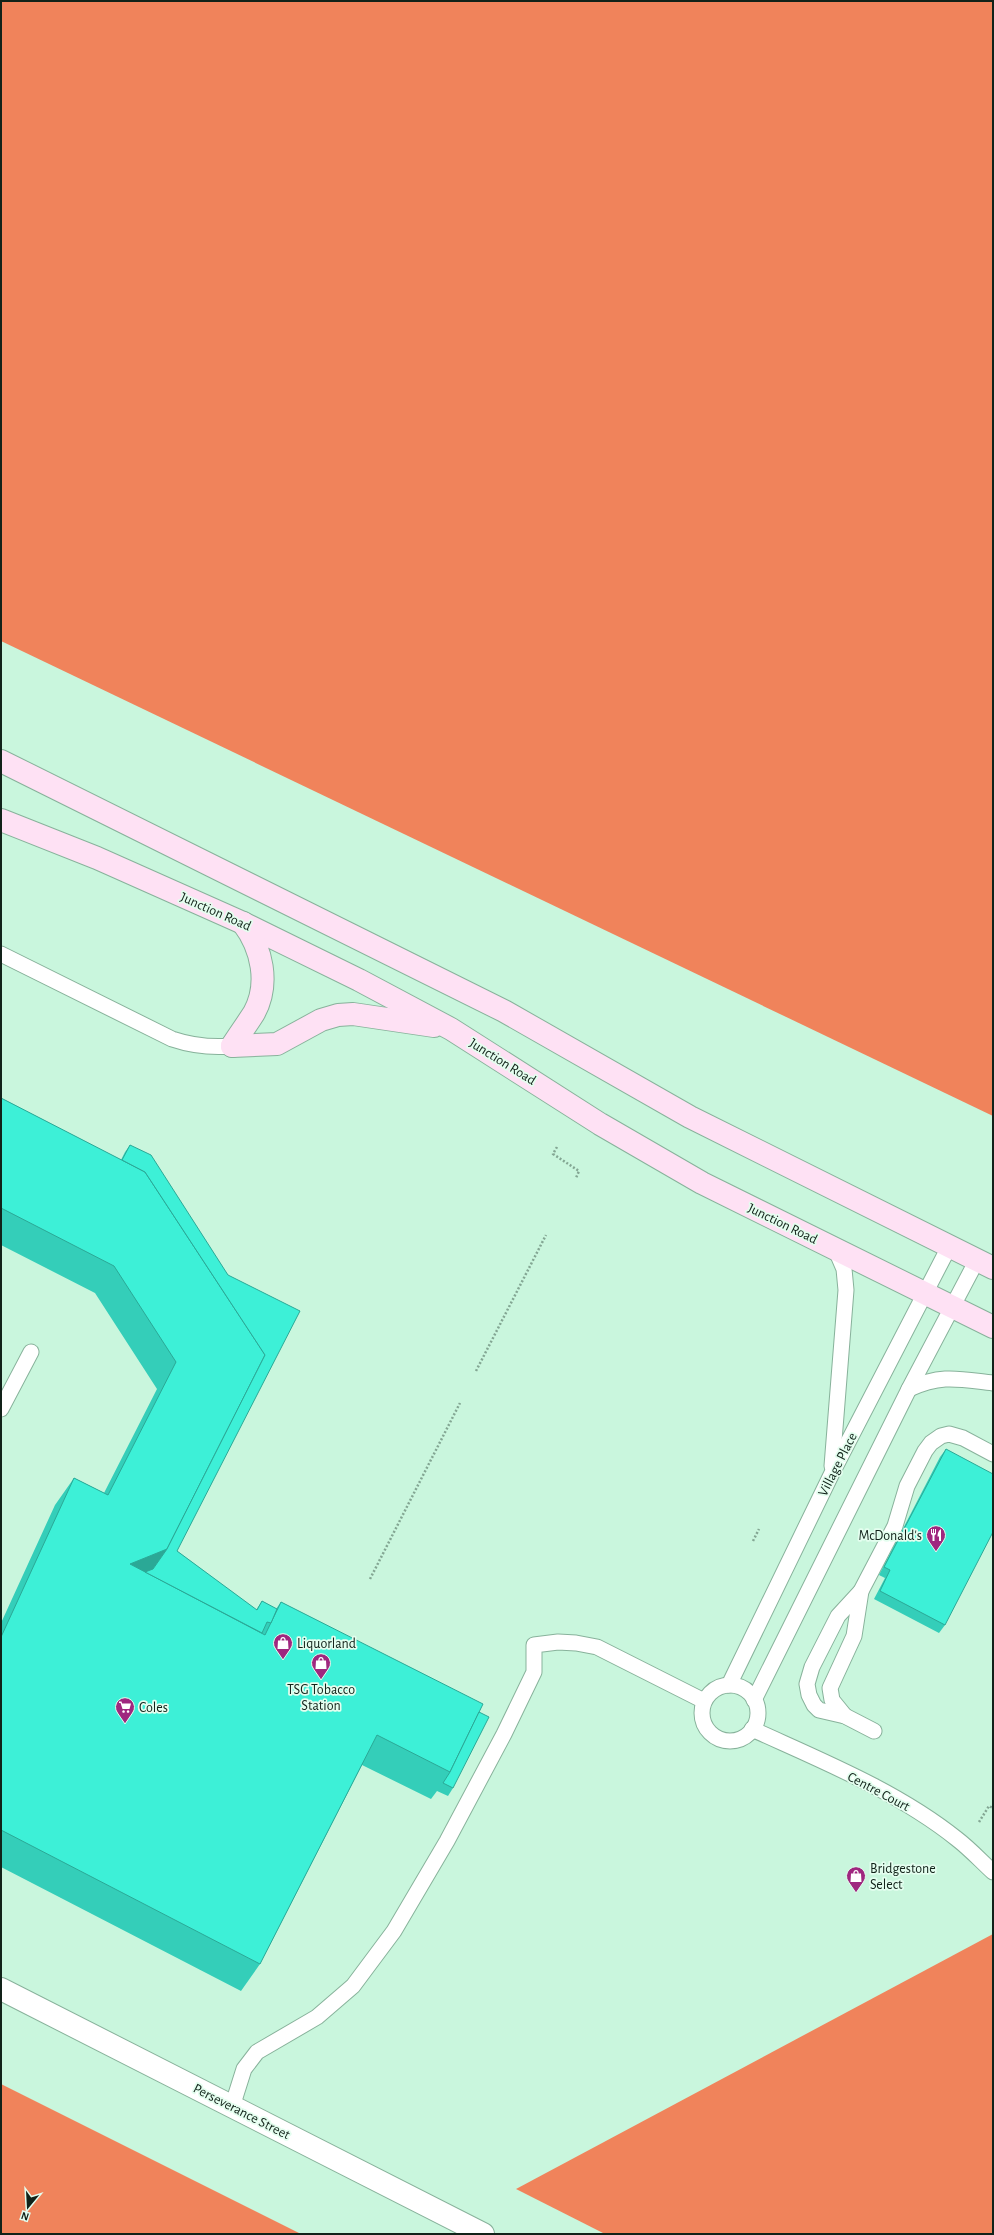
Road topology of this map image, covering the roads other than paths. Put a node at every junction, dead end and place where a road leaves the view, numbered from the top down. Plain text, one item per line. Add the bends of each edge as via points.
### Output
1 (1, 761) edge
2 (1, 820) edge
3 (243, 923) junction
4 (1, 954) edge
5 (451, 1029) junction
6 (232, 1046) junction
7 (950, 1245) junction
8 (835, 1248) junction
9 (985, 1264) edge
10 (925, 1293) junction
11 (953, 1306) junction
12 (993, 1327) edge
13 (31, 1352) dead end
14 (993, 1383) edge
15 (908, 1389) junction
16 (1, 1409) edge
17 (993, 1454) edge
18 (832, 1473) junction
19 (861, 1591) junction
20 (729, 1685) junction
21 (754, 1700) junction
22 (704, 1701) junction
23 (845, 1716) junction
24 (752, 1729) junction
25 (874, 1731) dead end
26 (993, 1872) edge
27 (1, 1988) edge
28 (232, 2106) junction
29 (483, 2234) edge

1 - 7 main road via 504,1011 690,1117
2 - 3 main road, Junction Road via 97,858
3 - 5 main road, Junction Road
3 - 6 main road via 252,935 258,950 262,965 262,982 260,998 254,1012
4 - 6 lane via 172,1039 192,1046
5 - 6 main road via 353,1014 338,1015 321,1020 277,1044
5 - 8 main road, Junction Road via 600,1124 702,1183
7 - 9 main road
7 - 10 lane, Village Place
8 - 10 main road, Junction Road
8 - 18 lane via 844,1269 846,1290
9 - 11 lane
10 - 11 main road, Junction Road
10 - 18 lane, Village Place
11 - 12 main road, Junction Road
11 - 15 lane
13 - 16 lane
14 - 15 lane via 948,1378 928,1380
15 - 21 lane
17 - 19 lane via 950,1434 941,1436 931,1443 907,1486 894,1526
18 - 20 lane, Village Place
19 - 23 lane via 854,1636 830,1688 832,1700
19 - 23 lane via 838,1616 812,1667 807,1684 811,1700 819,1710
20 - 21 lane via 739,1686
20 - 22 lane via 718,1687
21 - 24 lane via 758,1710 757,1720
22 - 24 lane via 701,1711 703,1721 715,1737 736,1740
22 - 28 lane via 597,1647 558,1642 534,1645 534,1672 511,1720 447,1841 394,1930 353,1986 317,2017 257,2052 244,2069
23 - 25 lane
24 - 26 lane, Centre Court via 913,1808 956,1838
27 - 28 street, Perseverance Street
28 - 29 street, Perseverance Street

